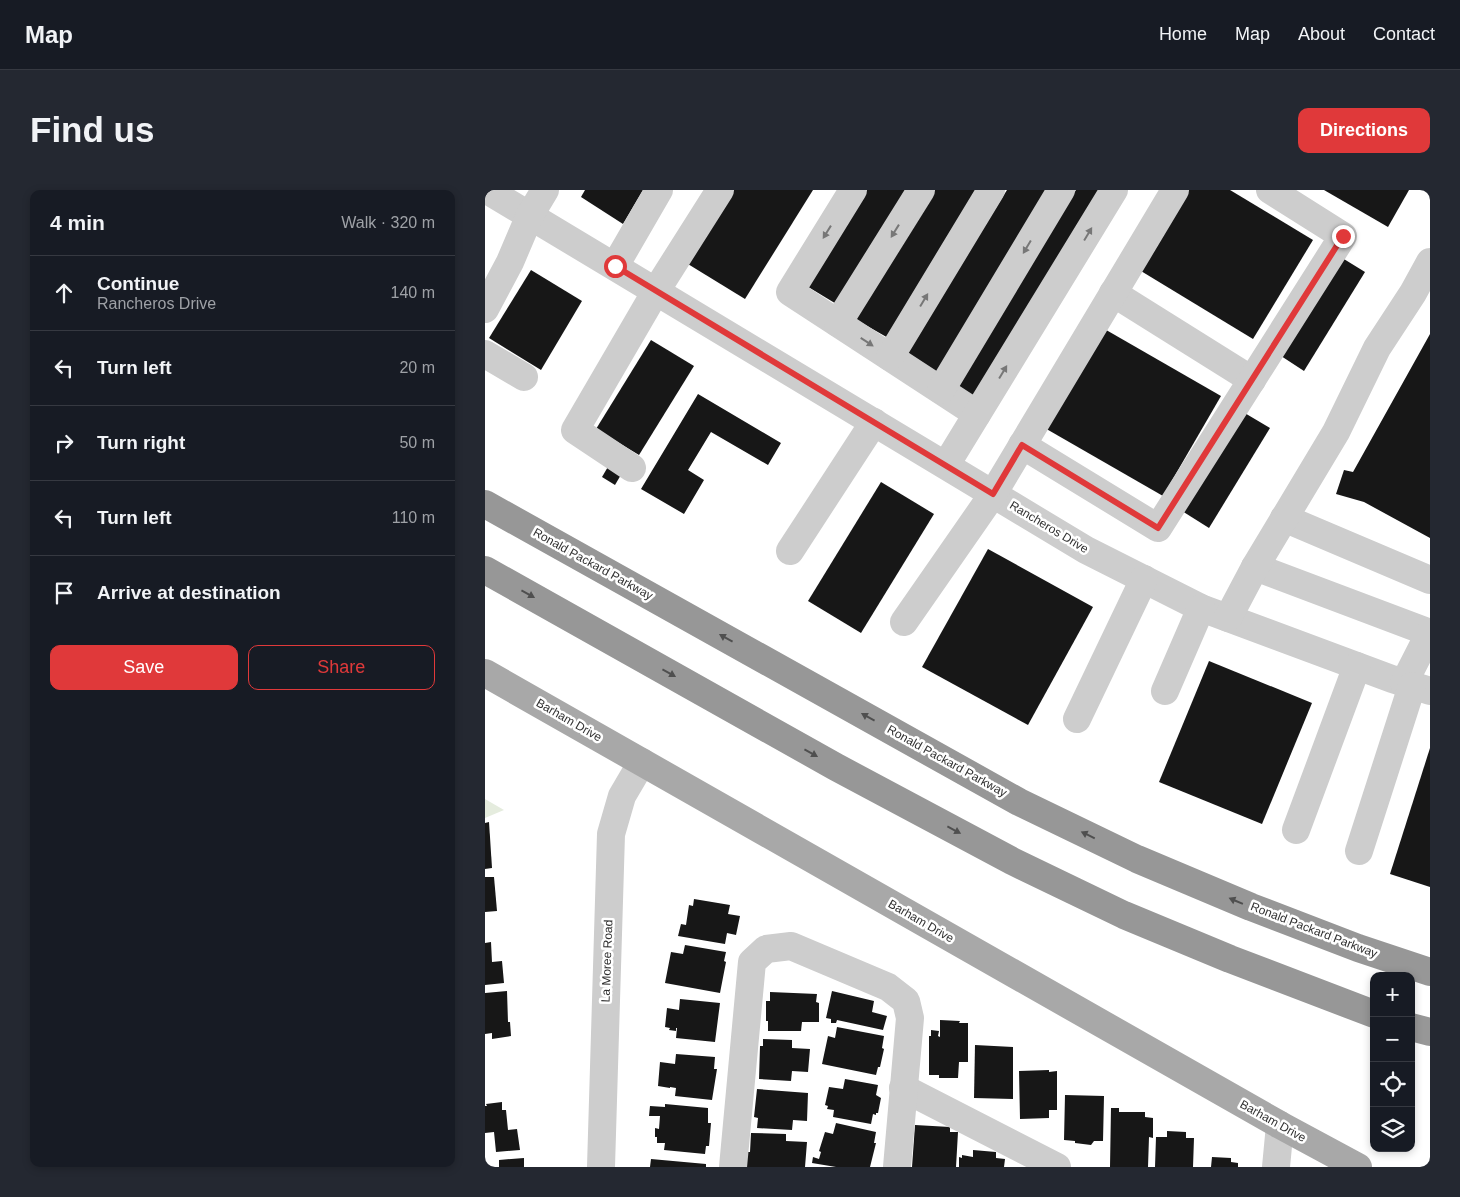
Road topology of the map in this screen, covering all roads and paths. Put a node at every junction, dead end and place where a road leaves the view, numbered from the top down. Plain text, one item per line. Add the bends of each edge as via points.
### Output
1 (545, 190) edge
2 (659, 190) edge
3 (720, 190) edge
4 (853, 190) edge
5 (921, 190) edge
6 (991, 190) edge
7 (1061, 190) edge
8 (1115, 190) edge
9 (1175, 190) edge
10 (1271, 190) edge
11 (489, 199) edge
12 (530, 215) junction
13 (1430, 262) edge
14 (615, 266) junction
15 (656, 291) junction
16 (1113, 293) junction
17 (485, 309) edge
18 (838, 323) junction
19 (485, 354) edge
20 (890, 357) junction
21 (524, 376) dead end
22 (1252, 380) junction
23 (941, 390) junction
24 (977, 414) junction
25 (874, 422) junction
26 (1022, 445) junction
27 (946, 465) junction
28 (632, 468) dead end
29 (993, 494) junction
30 (485, 504) edge
31 (1284, 518) junction
32 (790, 551) dead end
33 (1255, 567) junction
34 (485, 570) edge
35 (1144, 579) junction
36 (1430, 580) edge
37 (1201, 608) junction
38 (1229, 618) junction
39 (904, 622) dead end
40 (1430, 632) edge
41 (1357, 666) junction
42 (485, 673) edge
43 (1416, 687) edge
44 (1165, 691) dead end
45 (1077, 719) dead end
46 (642, 762) junction
47 (1296, 830) dead end
48 (1359, 851) dead end
49 (1430, 972) edge
50 (1370, 1012) edge
51 (1415, 1028) edge
52 (1430, 1032) edge
53 (903, 1088) junction
54 (1280, 1125) junction
55 (601, 1167) edge
56 (733, 1167) edge
57 (897, 1167) edge
58 (1057, 1167) edge
59 (1276, 1167) edge
60 (1358, 1167) edge

1 - 12 street
2 - 14 street
3 - 15 street
4 -> 18 street via 790,292
5 -> 18 street
20 -> 6 street
7 -> 23 street
24 -> 8 street
9 - 16 street
10 - 22 street via 1343,236
11 - 12 street, Rancheros Drive
12 - 14 street, Rancheros Drive
12 - 17 street
13 - 31 street via 1377,348 1336,432
14 - 15 street, Rancheros Drive
15 - 25 street, Rancheros Drive
15 - 28 street via 575,430
16 - 22 street
16 - 26 street
18 -> 20 street
19 - 21 street
20 - 23 street
22 - 26 street via 1158,528
23 - 24 street
24 - 27 street
25 - 27 street, Rancheros Drive
25 - 32 street
26 - 29 street
27 - 29 street, Rancheros Drive
29 - 35 street, Rancheros Drive via 1086,550
29 - 39 street
49 -> 30 highway, Ronald Packard Parkway via 1251,907 1137,859 1019,802
31 - 33 street
31 - 36 street
33 - 38 street
33 - 40 street
34 -> 50 highway via 836,767 1012,861 1124,915
35 - 37 street, Rancheros Drive
35 - 45 street
37 - 38 street, Rancheros Drive
37 - 44 street
38 - 41 street, Rancheros Drive
40 - 43 street
41 - 43 street, Rancheros Drive
41 - 47 street
42 - 46 main road, Barham Drive
43 - 48 street
46 - 54 main road, Barham Drive
46 - 55 street, La Moree Road via 622,796 611,834
51 - 52 highway
53 - 56 street via 910,1018 906,1001 889,987 791,946 766,949 752,962
53 - 57 street
53 - 58 street
54 - 59 street
54 - 60 main road, Barham Drive

